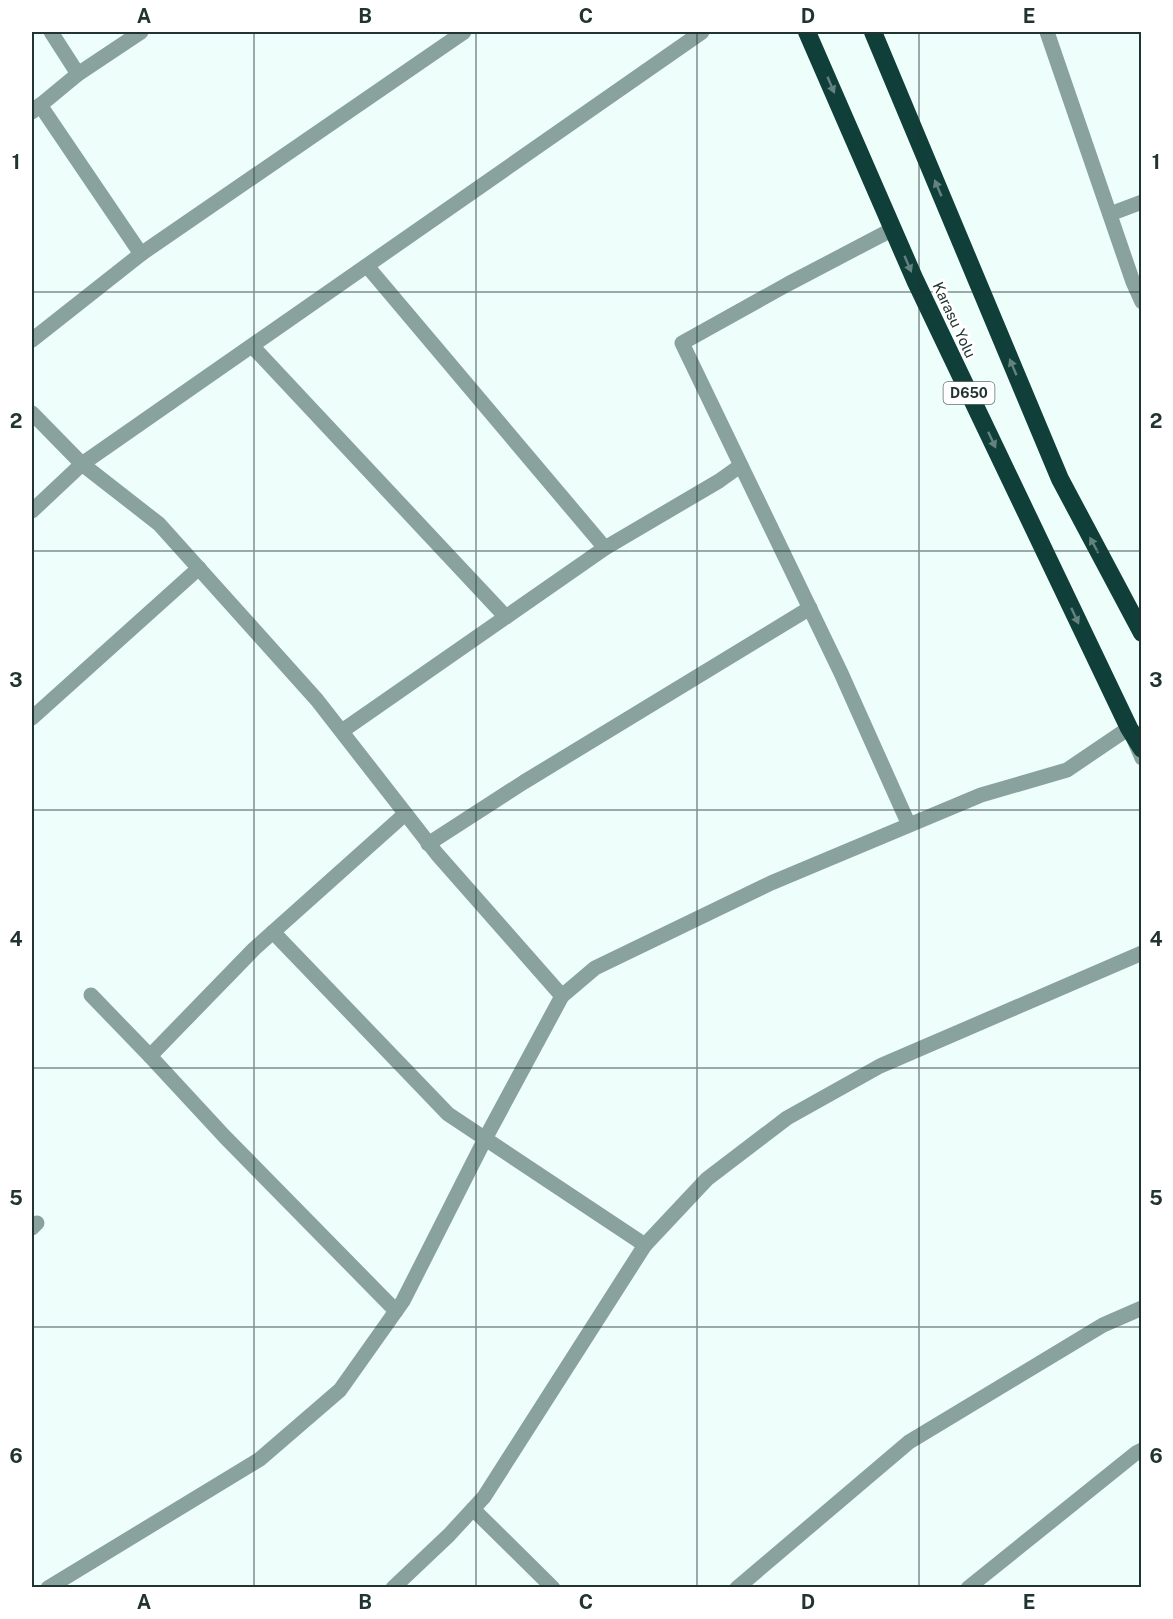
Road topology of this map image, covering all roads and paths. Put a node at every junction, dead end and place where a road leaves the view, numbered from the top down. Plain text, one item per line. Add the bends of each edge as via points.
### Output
1 (51, 32) edge
2 (141, 32) edge
3 (464, 32) edge
4 (702, 32) edge
5 (807, 32) edge
6 (873, 32) edge
7 (1047, 32) edge
8 (78, 74) junction
9 (36, 109) edge
10 (1142, 202) edge
11 (1110, 214) junction
12 (893, 229) junction
13 (141, 254) junction
14 (367, 266) junction
15 (1142, 302) edge
16 (32, 340) edge
17 (252, 346) junction
18 (32, 413) edge
19 (82, 464) junction
20 (740, 466) junction
21 (32, 511) edge
22 (605, 548) junction
23 (199, 568) junction
24 (810, 608) junction
25 (506, 617) junction
26 (1142, 633) edge
27 (32, 718) edge
28 (1129, 728) junction
29 (342, 731) junction
30 (1142, 749) edge
31 (1142, 758) edge
32 (405, 814) junction
33 (909, 825) junction
34 (429, 844) junction
35 (273, 932) junction
36 (1142, 953) edge
37 (91, 995) dead end
38 (562, 996) junction
39 (150, 1056) junction
40 (485, 1139) junction
41 (645, 1245) junction
42 (1142, 1308) edge
43 (396, 1311) junction
44 (1142, 1450) edge
45 (473, 1509) junction
46 (48, 1587) edge
47 (393, 1587) edge
48 (553, 1587) edge
49 (737, 1587) edge
50 (968, 1587) edge

1 - 8 street
2 - 8 street
3 - 13 street
4 - 14 street
5 -> 12 highway, Karasu Yolu / D650
26 -> 6 highway via 1060,479
7 - 11 street
8 - 9 street
9 - 13 street
10 - 11 street
11 - 15 street
12 - 20 street via 681,343
12 -> 28 highway, Karasu Yolu / D650
13 - 16 street
14 - 17 street
14 - 22 street
17 - 19 street
17 - 25 street
18 - 19 street
19 - 21 street
19 - 23 street via 159,524
20 - 22 street
20 - 24 street
22 - 25 street
23 - 27 street
23 - 29 street
24 - 33 street
24 - 34 street
25 - 29 street
28 - 30 highway, Karasu Yolu / D650
28 - 31 street
28 - 33 street via 1067,770 981,795
29 - 32 street
32 - 34 street
32 - 35 street
33 - 38 street via 771,883 595,968
34 - 38 street
35 - 39 street
35 - 40 street via 448,1114
36 - 41 street via 880,1066 787,1118 707,1179
37 - 39 street
38 - 40 street
39 - 43 street
40 - 41 street
40 - 43 street
41 - 45 street
42 - 49 street via 1103,1325 909,1442
43 - 46 street via 340,1390 260,1459
44 - 50 street
45 - 47 street
45 - 48 street

